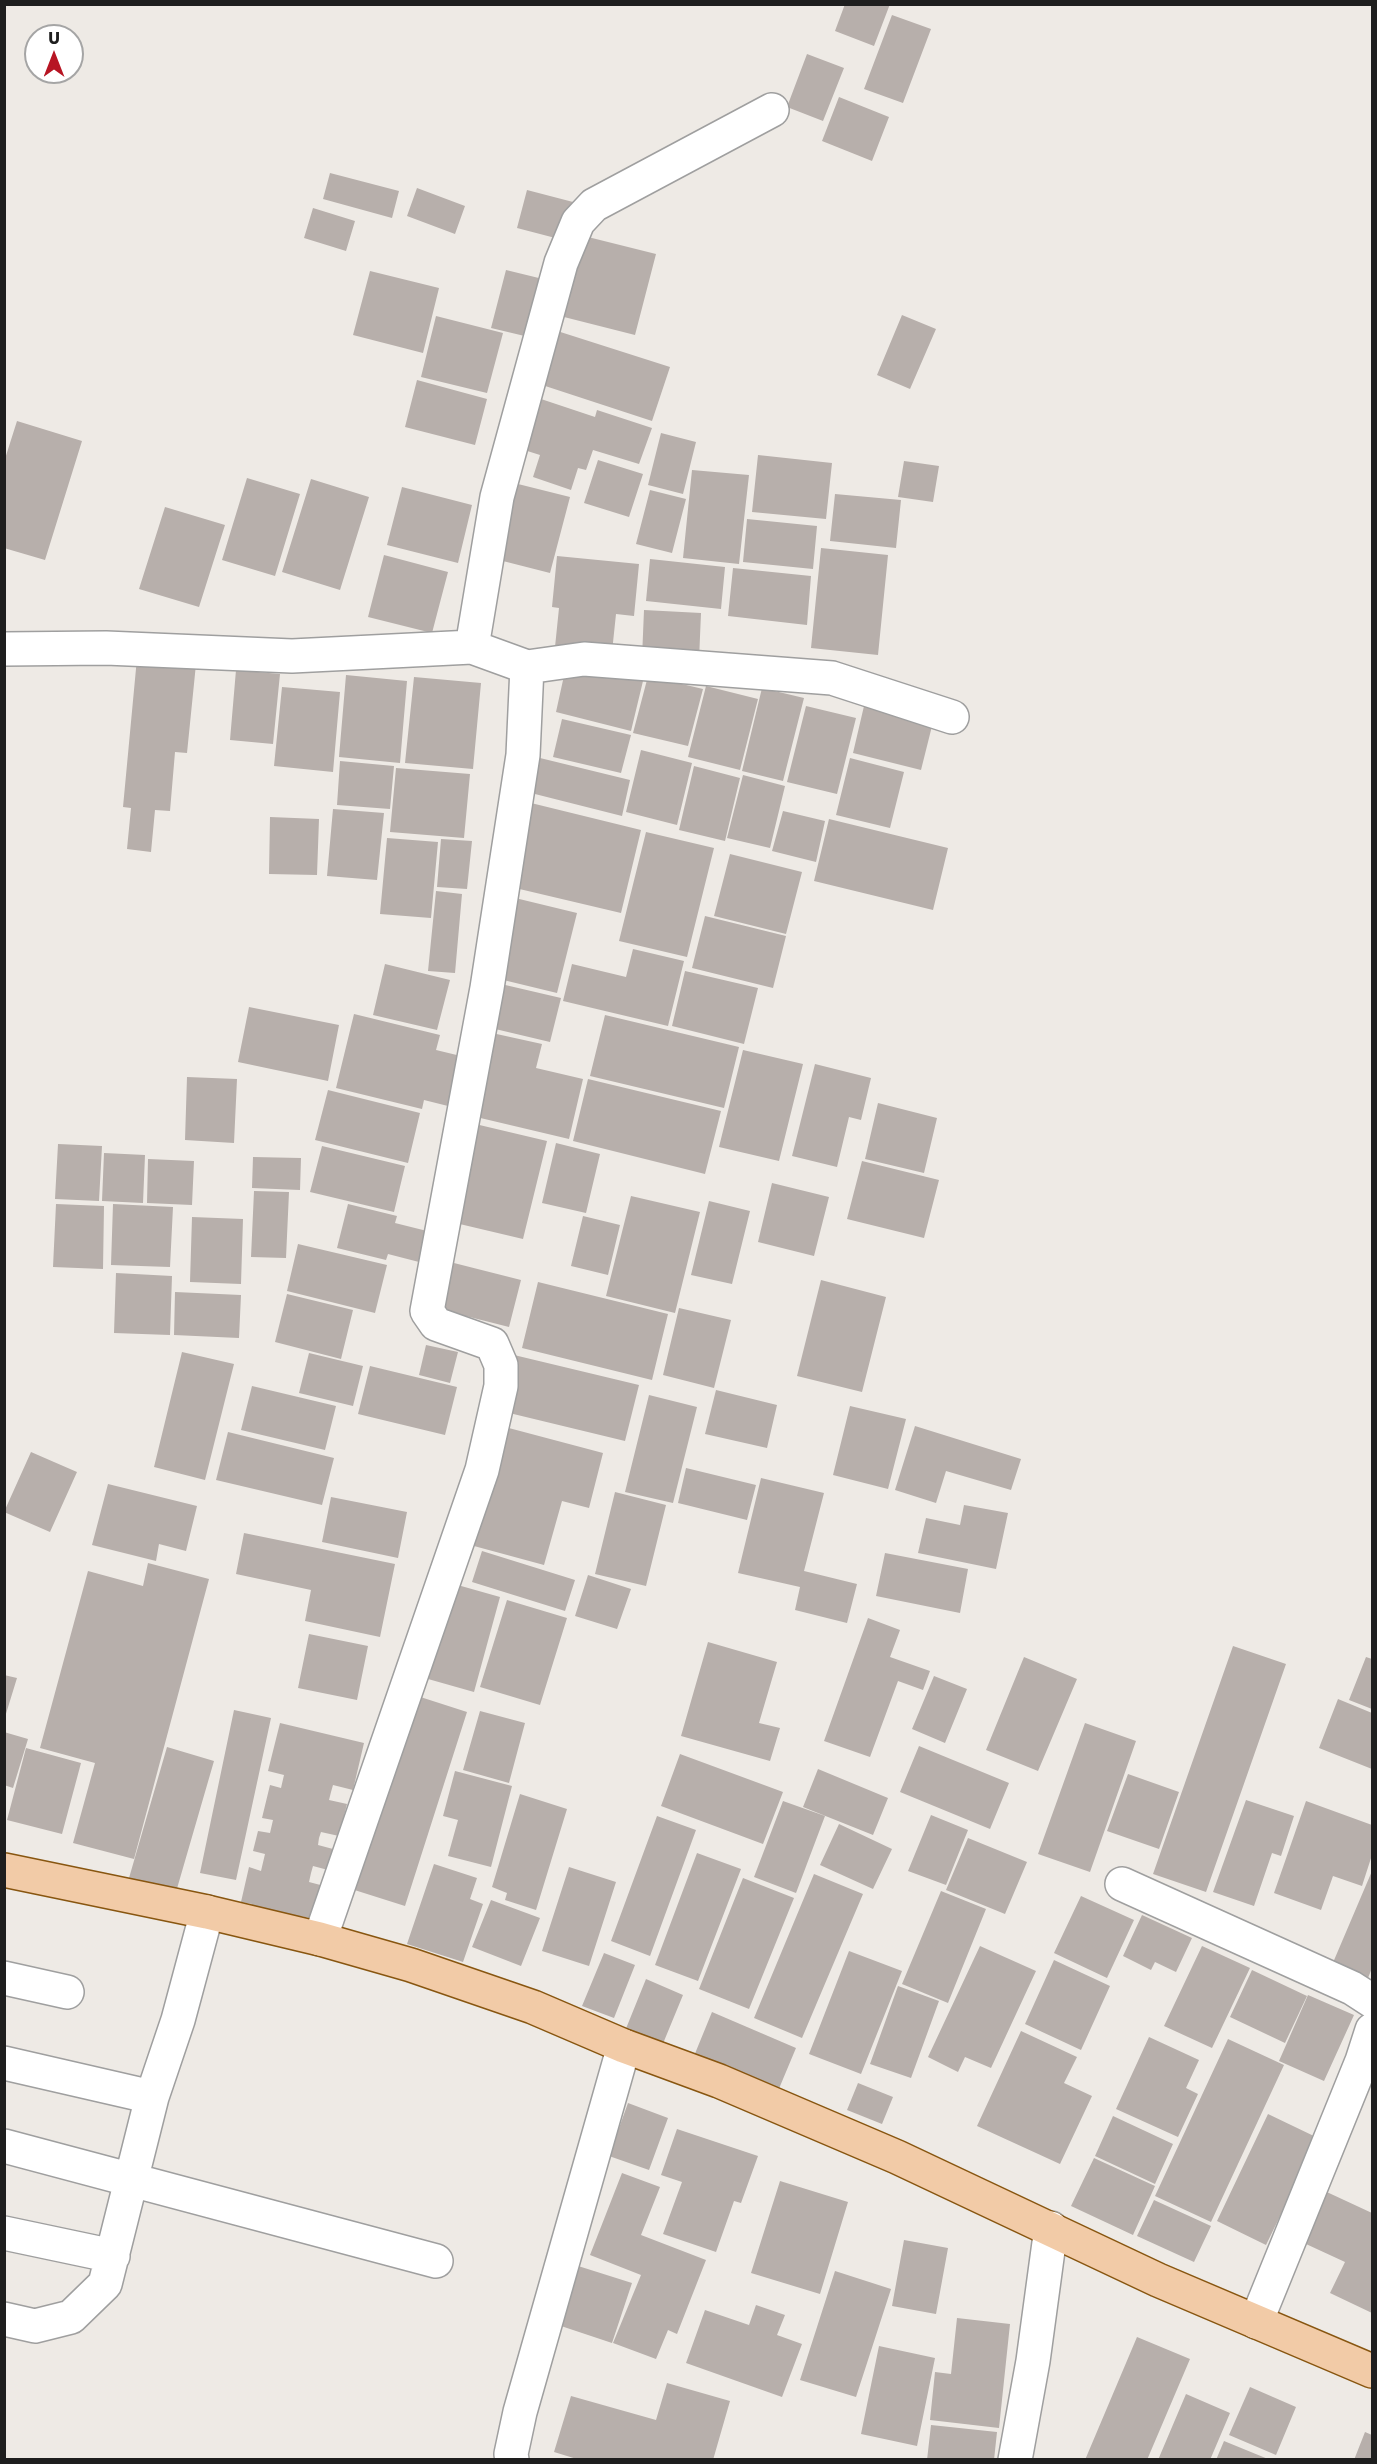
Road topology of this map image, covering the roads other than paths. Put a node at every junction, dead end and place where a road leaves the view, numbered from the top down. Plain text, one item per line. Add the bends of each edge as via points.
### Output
1 (772, 110) dead end
2 (472, 647) junction
3 (4, 649) edge
4 (527, 668) junction
5 (952, 717) dead end
6 (4, 1870) edge
7 (1122, 1884) dead end
8 (207, 1912) junction
9 (320, 1939) junction
10 (4, 1978) edge
11 (67, 1992) dead end
12 (1372, 2001) edge
13 (1372, 2030) edge
14 (624, 2046) junction
15 (4, 2063) edge
16 (152, 2097) junction
17 (4, 2146) edge
18 (133, 2181) junction
19 (1051, 2228) junction
20 (4, 2233) edge
21 (113, 2256) junction
22 (436, 2261) dead end
23 (4, 2319) edge
24 (1256, 2322) junction
25 (1372, 2371) edge
26 (512, 2460) edge
27 (1015, 2460) edge

1 - 2 street via 594,205 578,222 561,263 497,497
2 - 3 street via 292,656 106,648
2 - 4 street
4 - 5 street via 584,659 832,678
4 - 9 street via 524,755 487,988 427,1311 436,1324 492,1344 501,1365 501,1386 482,1470
6 - 8 main road
7 - 12 street via 1352,1988
8 - 9 main road
8 - 16 street
9 - 14 main road via 533,2007
10 - 11 street
13 - 24 street
14 - 19 main road via 792,2112
14 - 26 street via 520,2412
15 - 16 street
16 - 18 street
17 - 18 street
18 - 21 street
18 - 22 street
19 - 24 main road
19 - 27 street
20 - 21 street
21 - 23 street via 105,2284 71,2317 35,2326
24 - 25 main road

